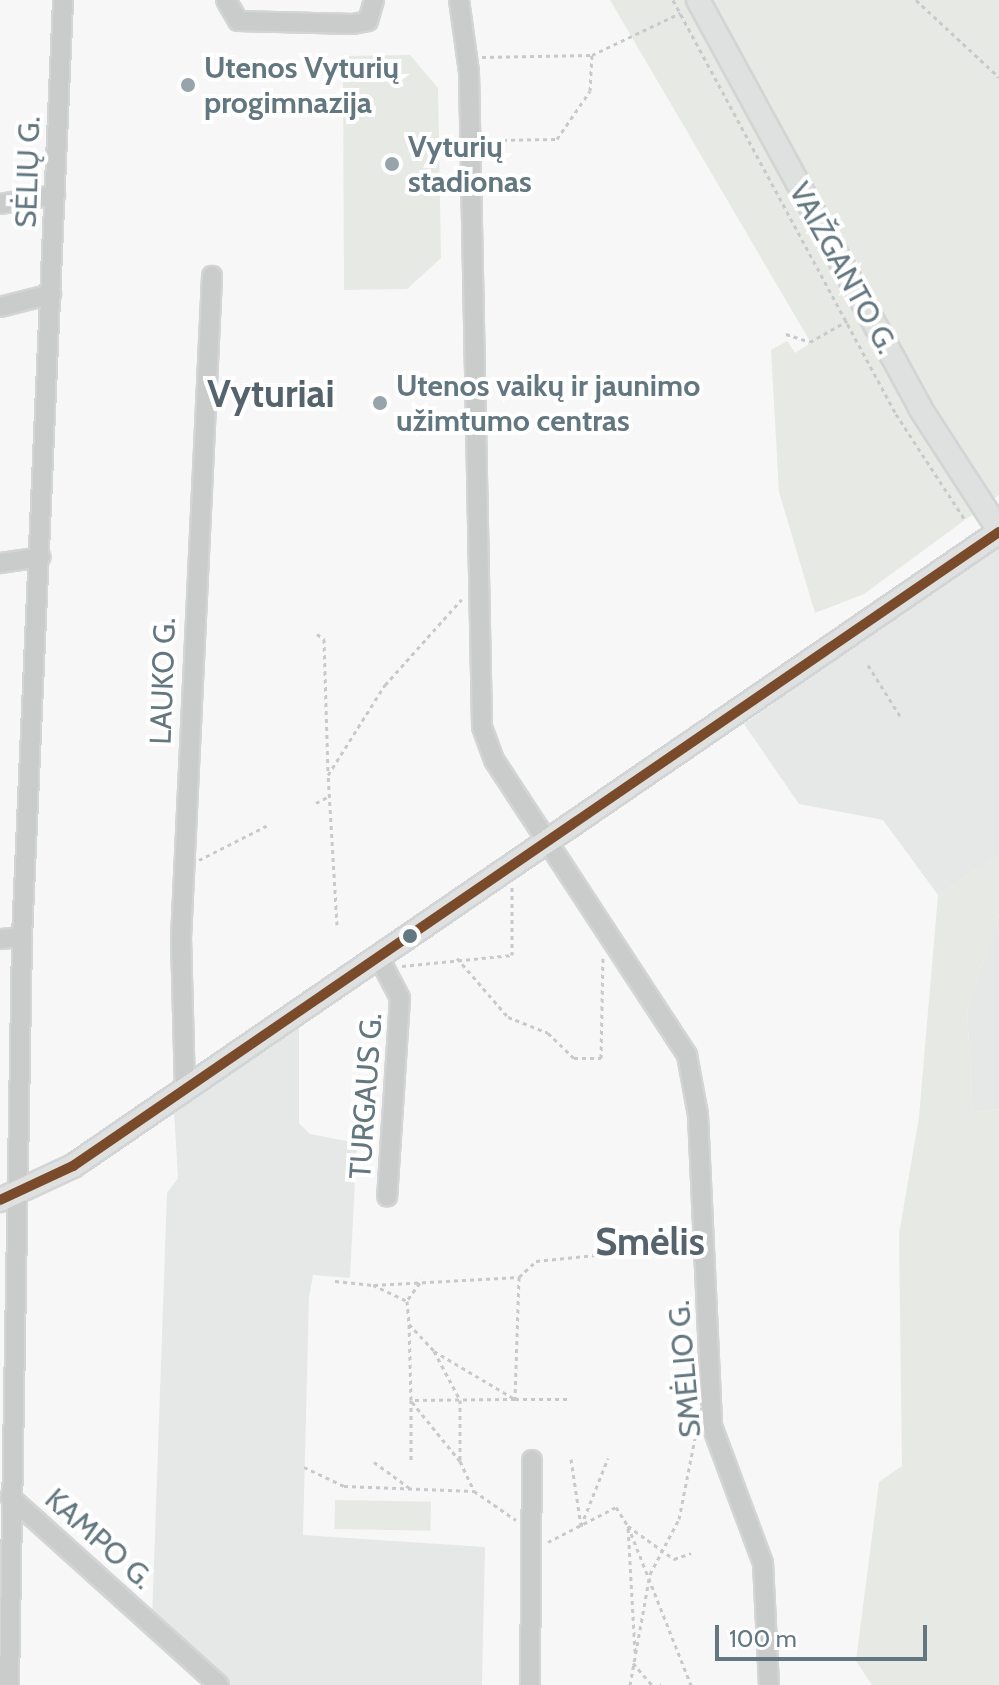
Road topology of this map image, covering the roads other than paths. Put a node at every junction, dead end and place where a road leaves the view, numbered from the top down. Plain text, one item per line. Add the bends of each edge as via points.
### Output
1 (63, 0) edge
2 (226, 0) edge
3 (459, 0) edge
4 (693, 5) edge
5 (374, 6) edge
6 (55, 195) junction
7 (0, 204) edge
8 (212, 276) dead end
9 (51, 294) junction
10 (0, 307) edge
11 (999, 531) edge
12 (41, 557) junction
13 (0, 563) edge
14 (549, 842) junction
15 (22, 937) junction
16 (0, 939) edge
17 (384, 965) junction
18 (185, 1090) junction
19 (8, 1197) edge
20 (387, 1197) dead end
21 (532, 1460) dead end
22 (10, 1497) junction
23 (9, 1685) edge
24 (219, 1685) edge
25 (530, 1685) edge
26 (769, 1685) edge

1 - 6 street, SĖLIŲ G.
2 - 5 street via 238,21 353,24
3 - 14 street, SMĖLIO G. via 469,140 482,727 494,760
4 - 11 main road, VAIŽGANTO G. via 904,380
6 - 7 street
6 - 9 street, SĖLIŲ G.
8 - 18 street, LAUKO G. via 184,862
9 - 10 street
9 - 12 street, SĖLIŲ G.
11 - 14 main road
12 - 13 street
12 - 15 street, SĖLIŲ G.
14 - 17 main road
14 - 26 street, SMĖLIO G. via 687,1055 698,1115 711,1408 763,1563
15 - 16 street
15 - 19 street, SĖLIŲ G.
17 - 18 main road
17 - 20 street, TURGAUS G. via 400,998
18 - 19 main road via 73,1166
19 - 22 street, SĖLIŲ G.
21 - 25 street
22 - 23 street, KAMPO G.
22 - 24 street, KAMPO G.

